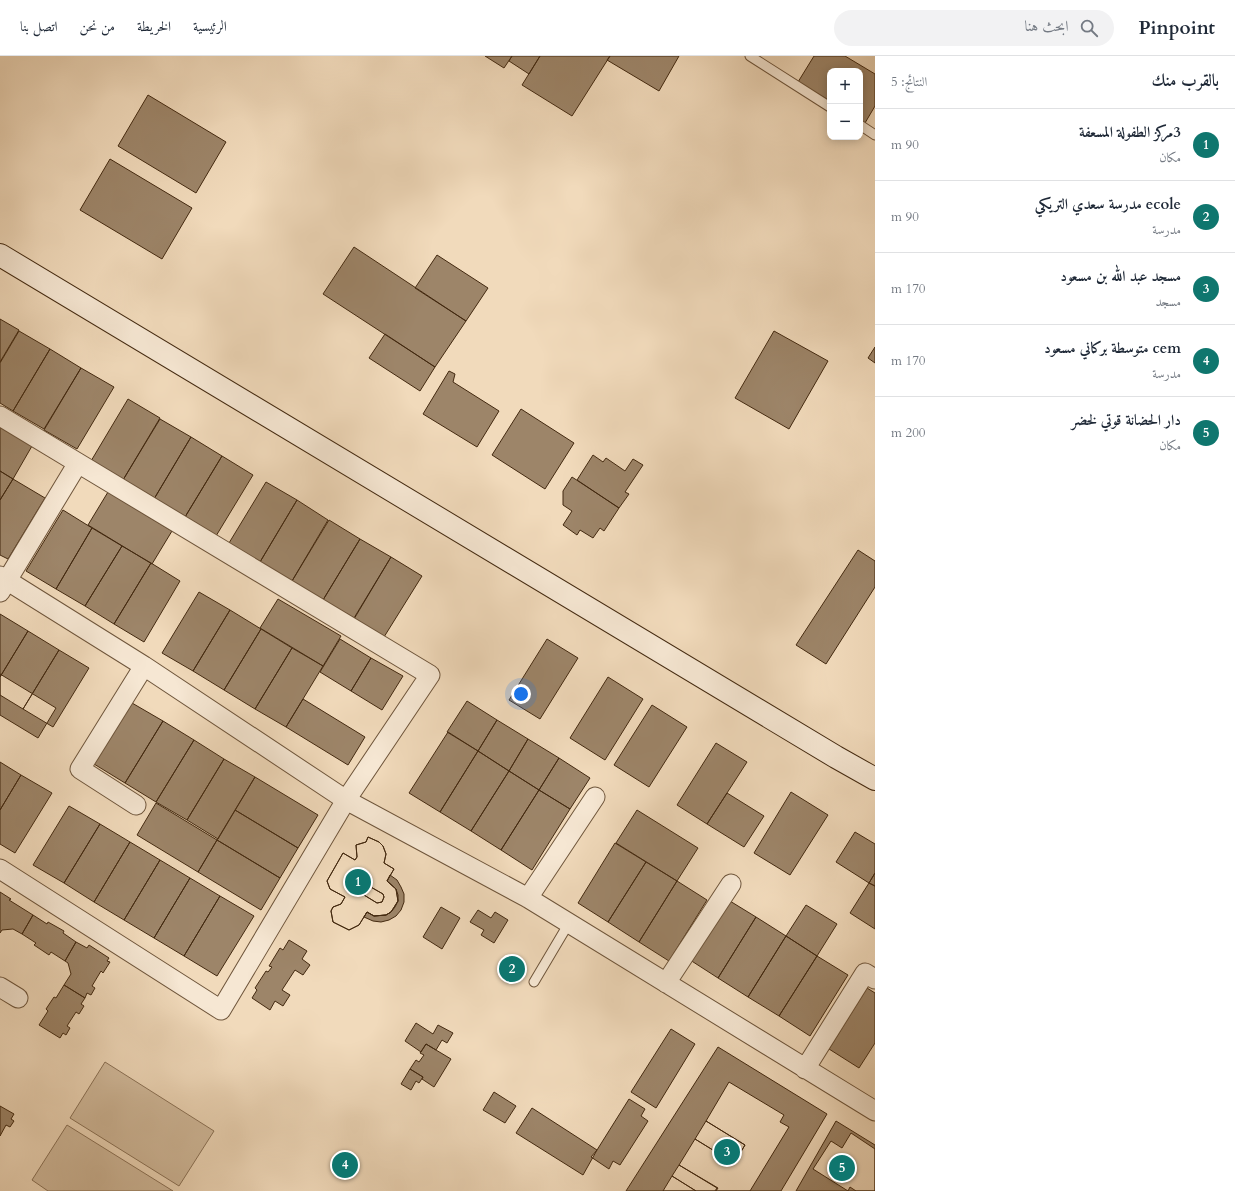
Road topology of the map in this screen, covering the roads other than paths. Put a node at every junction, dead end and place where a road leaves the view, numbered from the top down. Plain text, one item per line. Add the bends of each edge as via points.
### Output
1 (750, 56) edge
2 (827, 105) edge
3 (863, 128) edge
4 (875, 135) edge
5 (0, 255) edge
6 (0, 416) edge
7 (78, 463) junction
8 (2, 583) edge
9 (144, 666) junction
10 (875, 779) edge
11 (595, 797) dead end
12 (346, 800) junction
13 (136, 805) dead end
14 (0, 869) edge
15 (730, 884) dead end
16 (528, 898) junction
17 (569, 923) junction
18 (875, 980) edge
19 (534, 982) dead end
20 (666, 983) junction
21 (0, 986) edge
22 (18, 998) dead end
23 (805, 1069) junction
24 (875, 1111) edge

1 - 2 lane
3 - 4 lane
5 - 10 street
6 - 7 street
7 - 8 street
7 - 12 street via 430,675
8 - 9 street
9 - 12 street
9 - 13 street via 80,769
11 - 16 street
12 - 14 street via 221,1010
12 - 16 street
15 - 20 street
16 - 17 street
17 - 19 lane
17 - 20 street
18 - 23 street via 865,973
20 - 23 street
21 - 22 street
23 - 24 street

